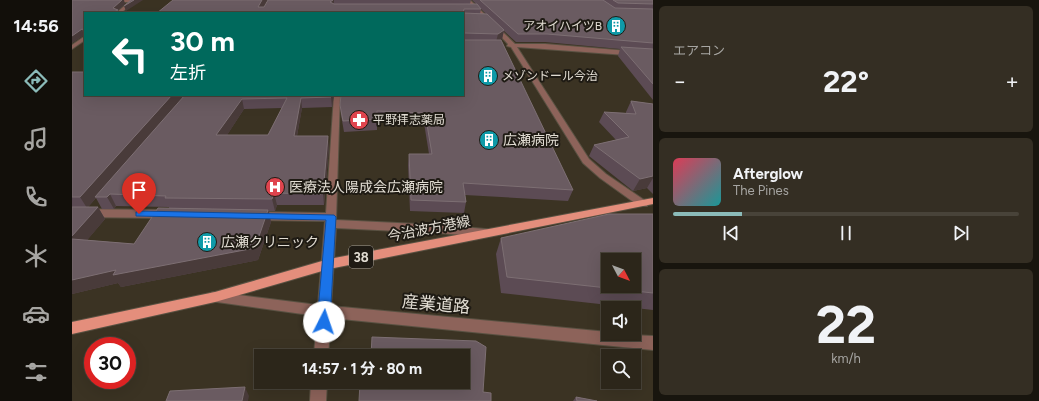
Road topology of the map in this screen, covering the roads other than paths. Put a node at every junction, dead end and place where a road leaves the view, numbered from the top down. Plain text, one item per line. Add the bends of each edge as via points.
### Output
1 (134, 0) edge
2 (468, 0) edge
3 (102, 1) edge
4 (470, 9) edge
5 (478, 9) junction
6 (119, 12) edge
7 (475, 19) edge
8 (488, 19) junction
9 (84, 39) edge
10 (499, 45) edge
11 (513, 45) junction
12 (72, 48) edge
13 (84, 48) edge
14 (653, 55) edge
15 (337, 96) edge
16 (101, 201) edge
17 (648, 202) edge
18 (72, 213) edge
19 (92, 213) junction
20 (179, 215) edge
21 (243, 216) edge
22 (331, 221) junction
23 (488, 234) junction
24 (329, 264) junction
25 (216, 297) junction
26 (324, 310) junction
27 (72, 328) edge
28 (653, 343) edge
29 (321, 349) edge
30 (319, 389) edge
31 (318, 401) edge

1 - 3 street
1 - 6 street
2 - 5 street
4 - 5 street
5 - 8 street
7 - 8 street
8 - 11 street
9 - 12 street
10 - 11 street
11 - 14 street
11 - 17 street via 586,161 603,176
12 - 13 street
15 - 22 street
16 - 19 street
17 - 23 main road, 今治波方港線 / 38
18 - 19 street
19 - 20 street
21 - 22 street
22 - 23 street
22 - 24 street
23 - 24 main road, 今治波方港線 / 38
24 - 25 main road, 今治波方港線 / 38
24 - 26 street
25 - 26 street, 産業道路
25 - 27 main road, 今治波方港線 / 38
26 - 28 street, 産業道路 via 360,316
26 - 29 street
30 - 31 street

